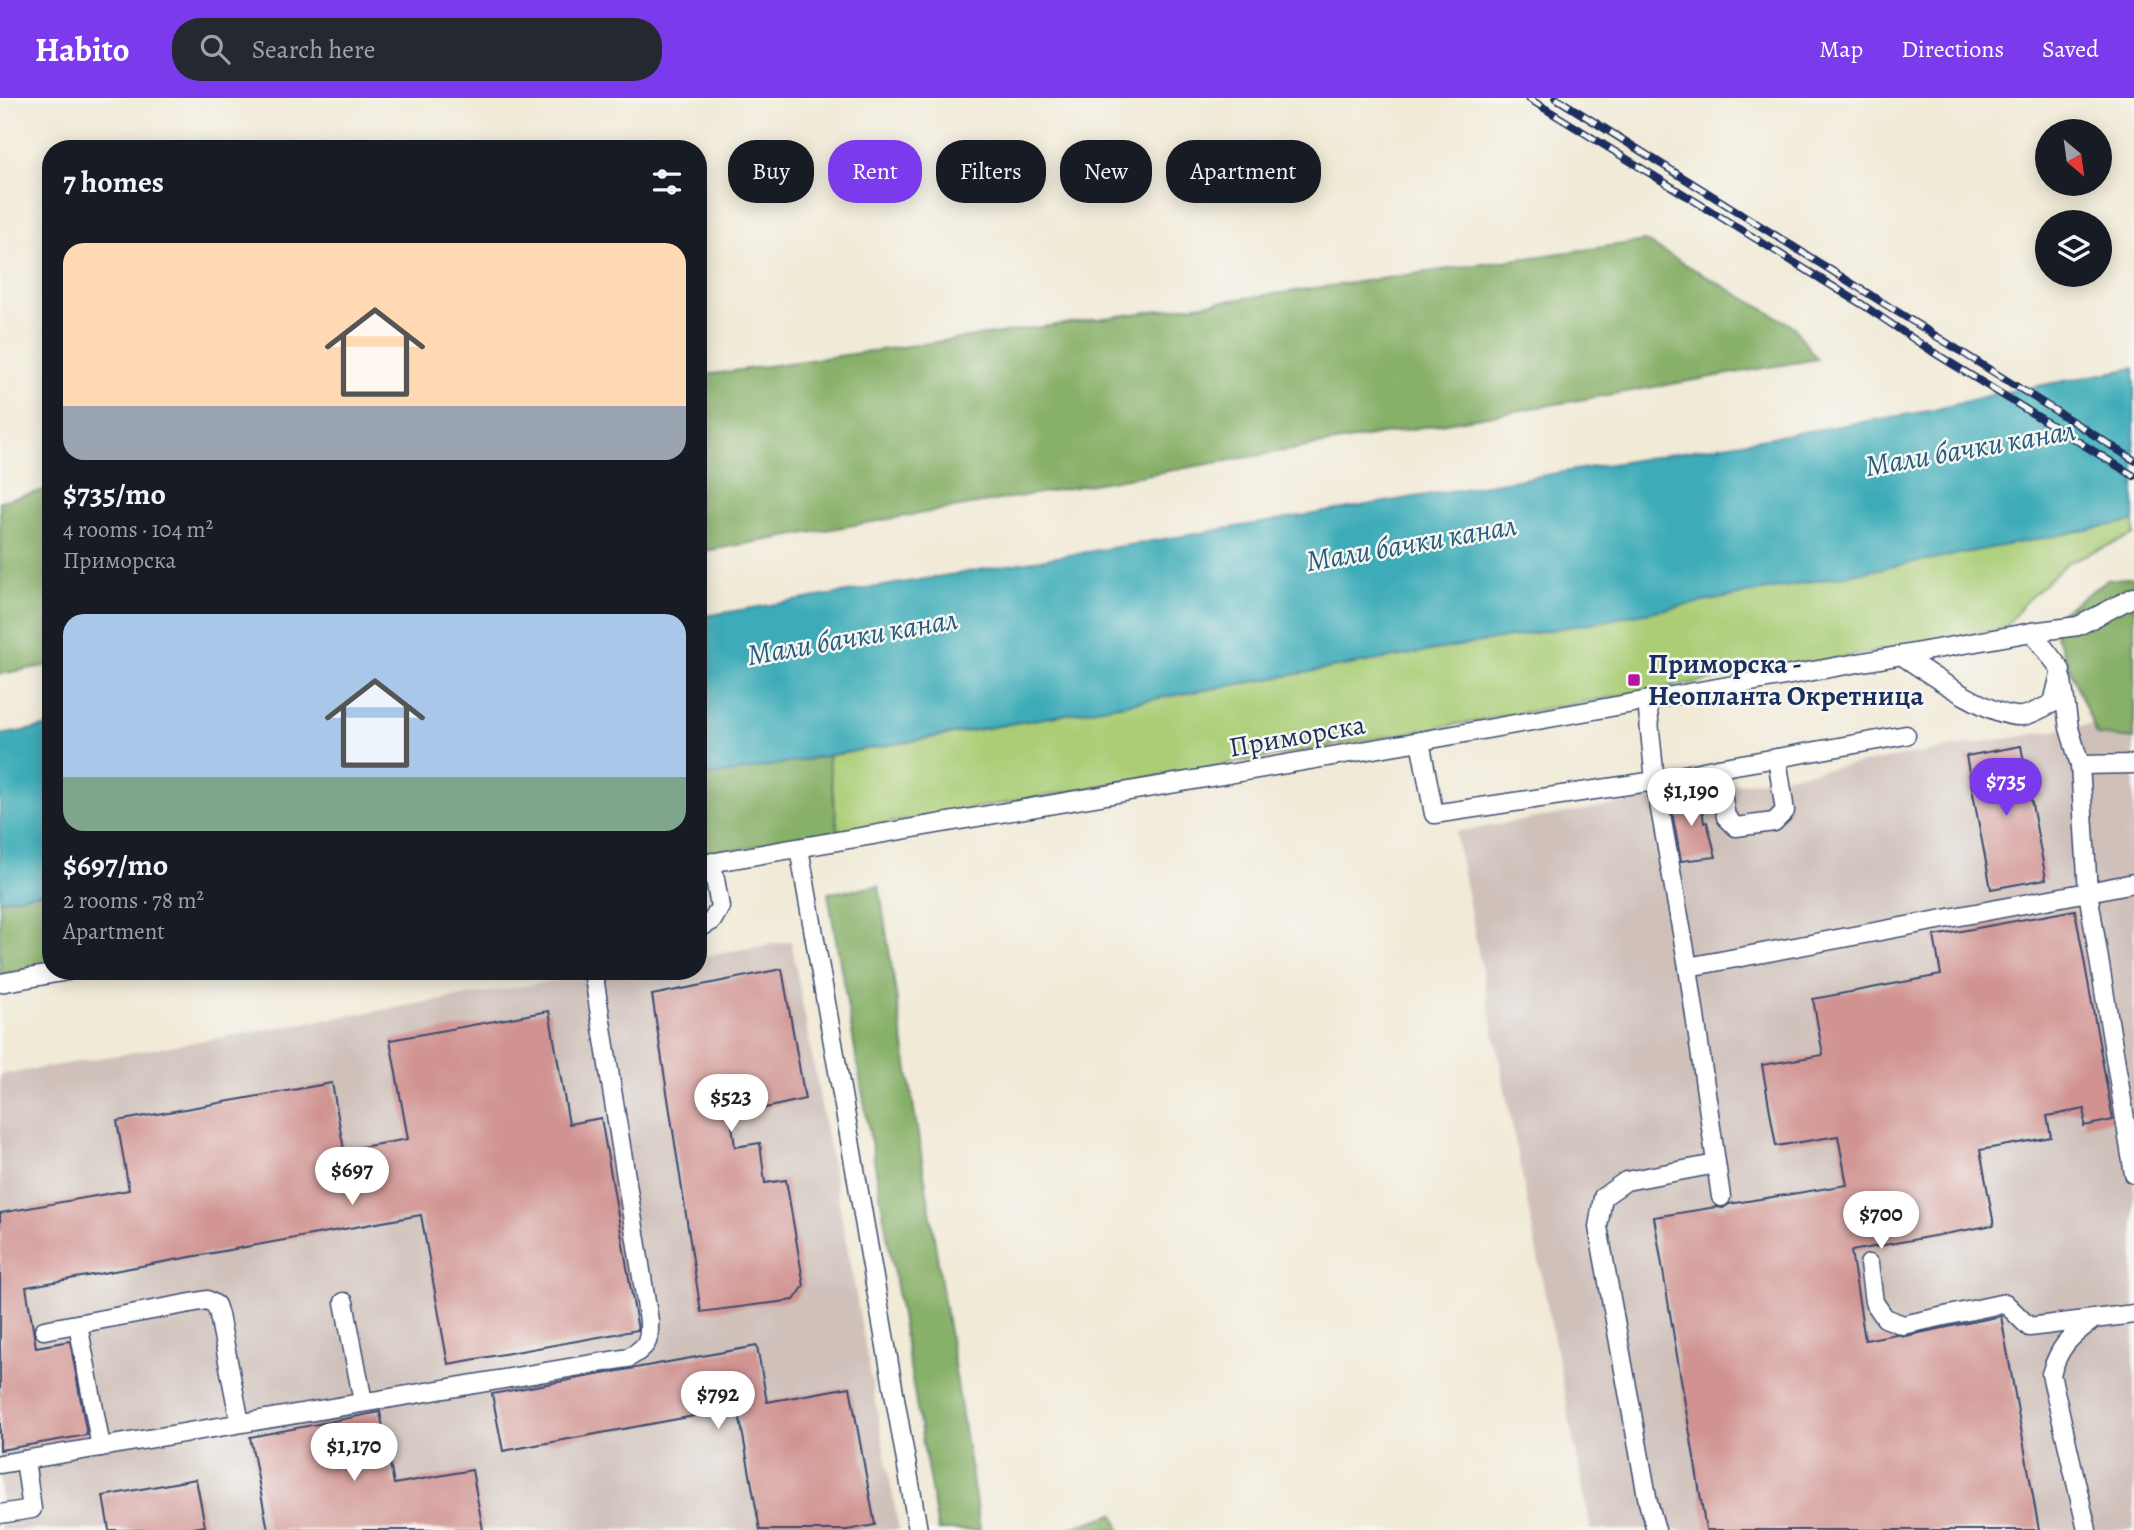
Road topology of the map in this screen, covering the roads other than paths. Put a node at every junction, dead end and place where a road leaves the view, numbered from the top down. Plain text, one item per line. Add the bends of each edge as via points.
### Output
1 (2134, 597) edge
2 (2032, 632) junction
3 (1903, 657) junction
4 (2061, 670) junction
5 (1647, 701) junction
6 (1906, 735) dead end
7 (1420, 741) junction
8 (1777, 758) junction
9 (2134, 764) edge
10 (2080, 765) junction
11 (1718, 768) junction
12 (1655, 781) junction
13 (799, 848) junction
14 (707, 863) edge
15 (707, 869) edge
16 (2134, 883) edge
17 (2088, 892) junction
18 (707, 924) edge
19 (1688, 967) junction
20 (42, 976) edge
21 (594, 980) edge
22 (0, 983) edge
23 (1716, 1164) junction
24 (2134, 1174) edge
25 (1721, 1197) dead end
26 (1869, 1264) dead end
27 (344, 1302) dead end
28 (2134, 1314) edge
29 (2092, 1320) junction
30 (78, 1324) junction
31 (44, 1330) dead end
32 (363, 1402) junction
33 (240, 1423) junction
34 (101, 1447) junction
35 (24, 1460) junction
36 (0, 1464) edge
37 (0, 1514) edge
38 (918, 1530) edge
39 (1656, 1530) edge
40 (2087, 1530) edge

1 - 2 street, Приморска via 2078,626
2 - 3 street, Приморска
2 - 4 street
3 - 4 street via 1994,710 2022,716 2053,703
3 - 5 street, Приморска
4 - 10 street via 2069,728
5 - 7 street, Приморска
5 - 12 street
6 - 8 street
7 - 12 street via 1434,814
7 - 13 street, Приморска
8 - 11 street
8 - 11 street via 1785,811 1774,822 1736,827 1726,817
9 - 10 street
10 - 17 street
11 - 12 street
12 - 19 street
13 - 14 street, Приморска
13 - 38 street
15 - 18 street via 720,907
16 - 17 street
17 - 19 street
17 - 24 street
19 - 23 street
20 - 22 street
21 - 32 street via 650,1338 628,1358
23 - 25 street
23 - 39 street via 1626,1181 1603,1197 1598,1227
26 - 29 street via 1874,1303 1885,1318 1903,1325 2006,1303 2029,1327
27 - 32 street
28 - 29 street
29 - 40 street via 2058,1352 2051,1374
30 - 31 street
30 - 33 street via 207,1300 216,1305
30 - 34 street
32 - 33 street
33 - 34 street
34 - 35 street
35 - 36 street
35 - 37 street via 32,1509

